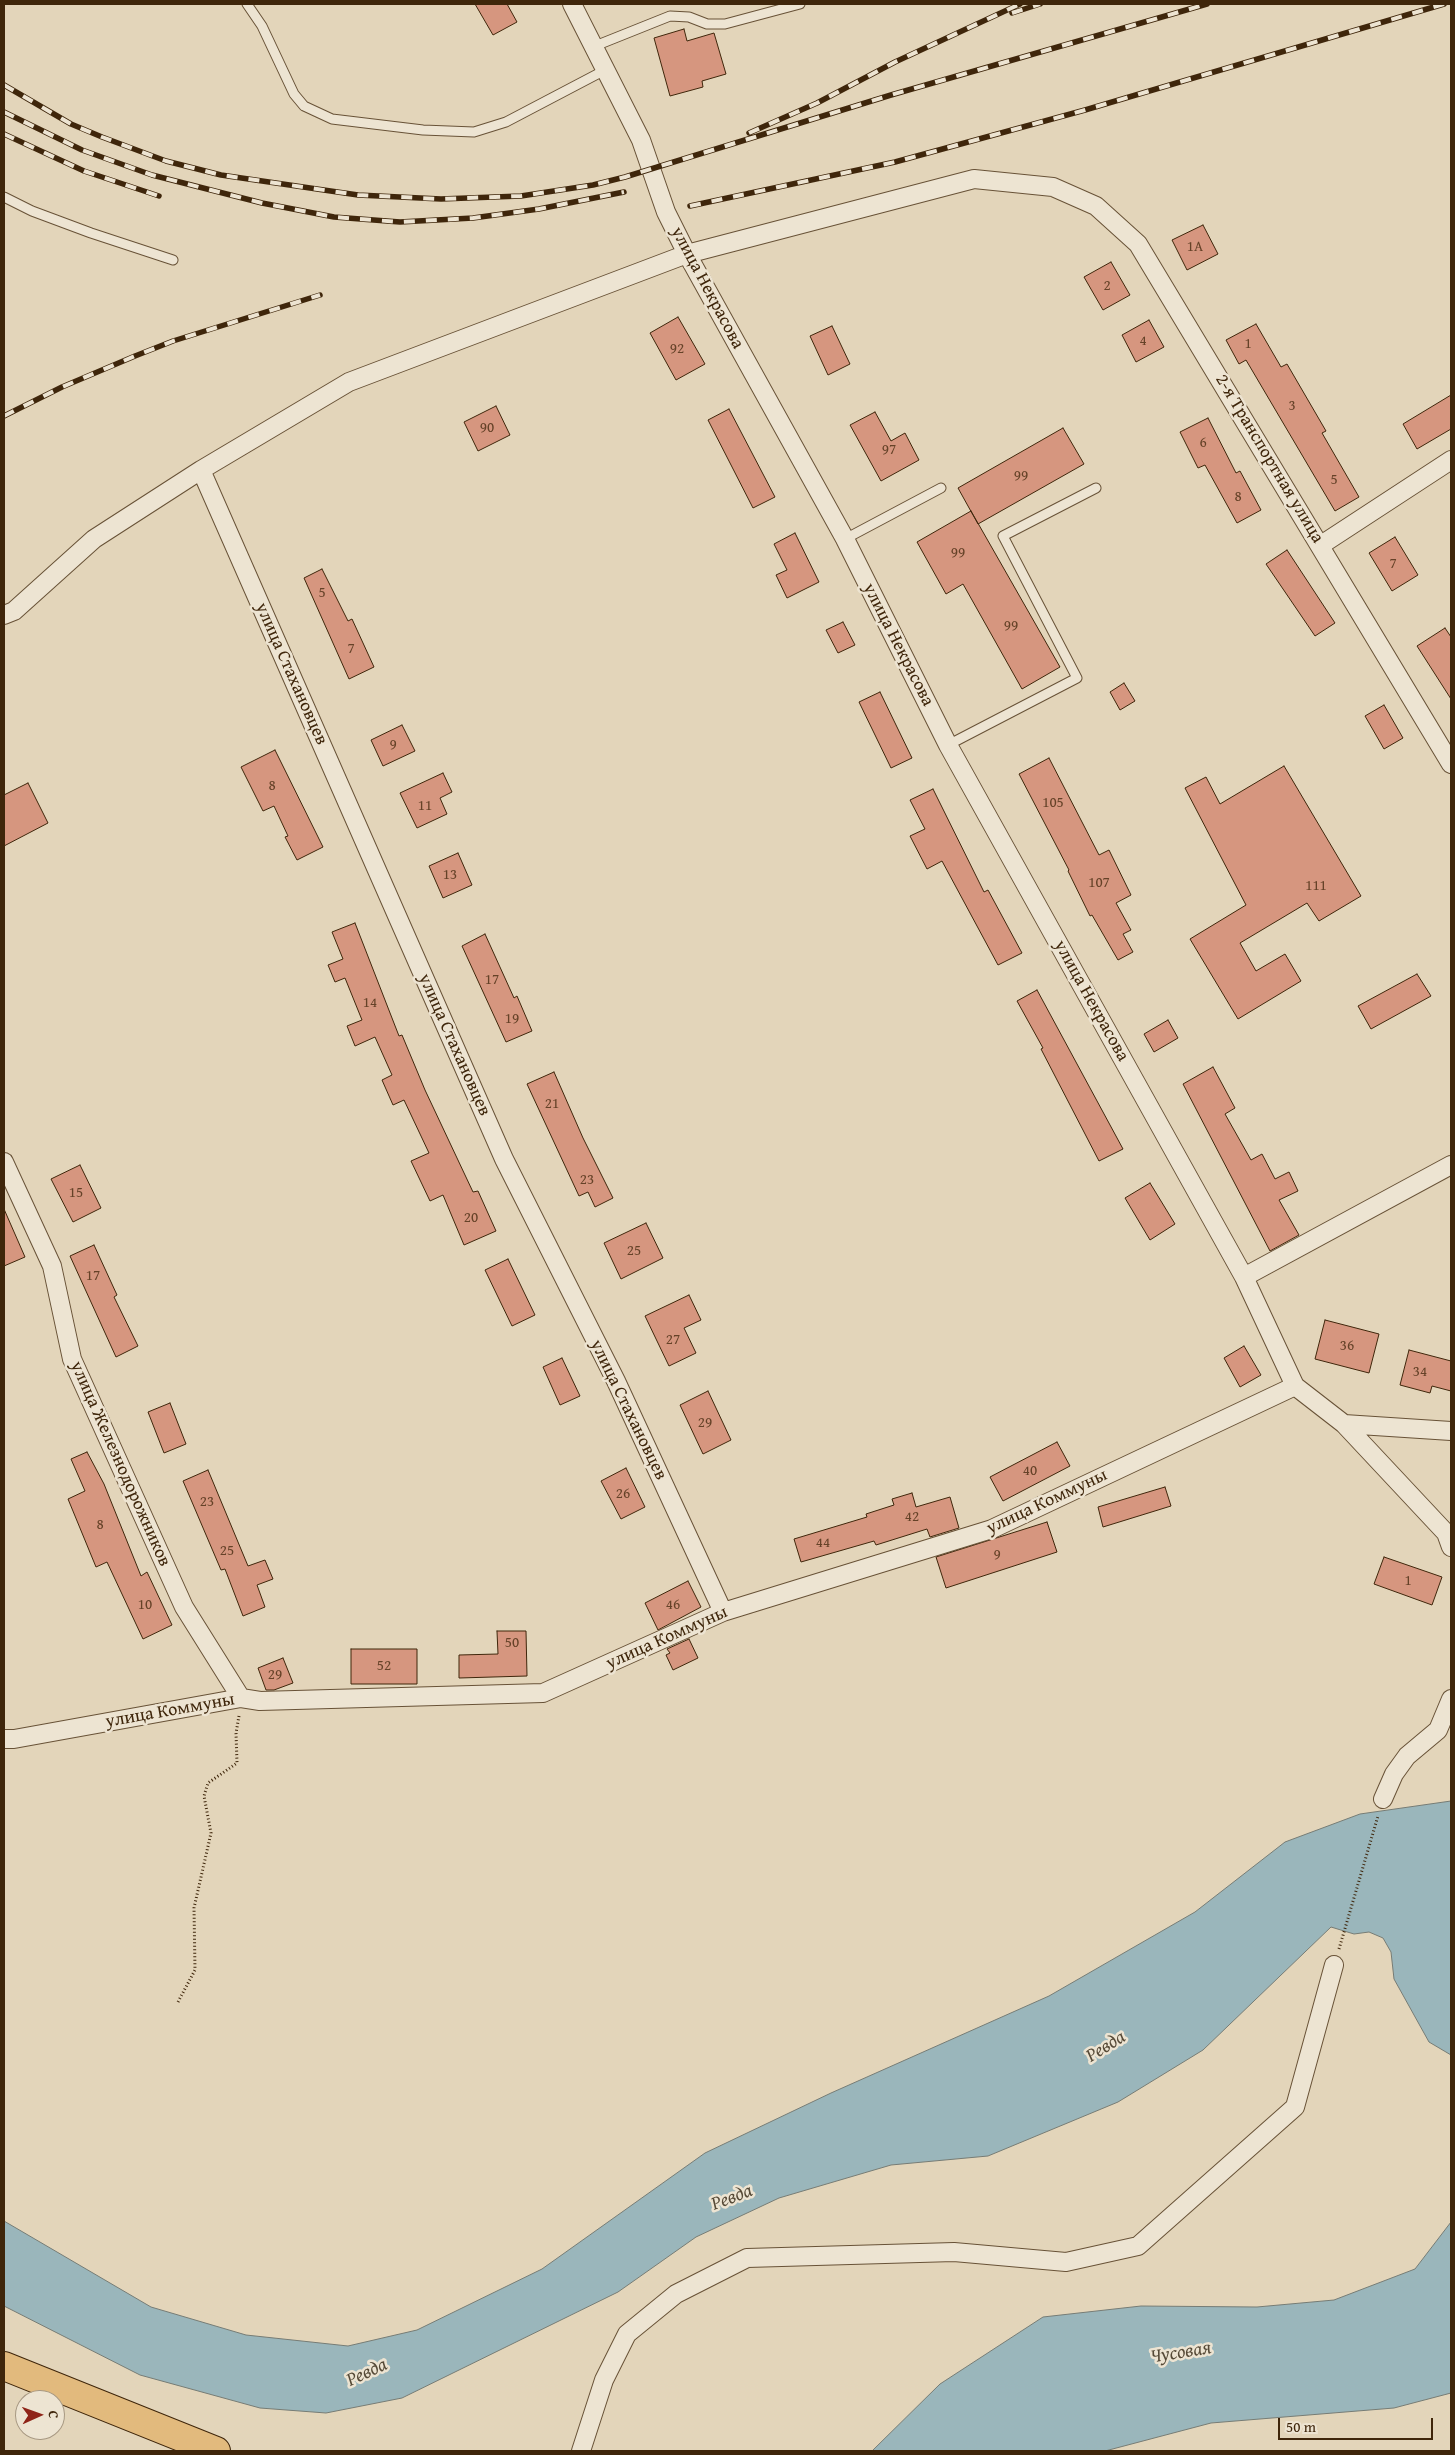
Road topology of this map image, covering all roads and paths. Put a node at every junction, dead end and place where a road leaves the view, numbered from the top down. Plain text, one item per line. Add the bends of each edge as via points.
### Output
1 (247, 4) edge
2 (572, 4) edge
3 (800, 4) edge
4 (594, 46) junction
5 (607, 69) junction
6 (4, 197) edge
7 (686, 254) junction
8 (174, 260) dead end
9 (1451, 460) edge
10 (201, 470) junction
11 (941, 488) dead end
12 (1096, 488) dead end
13 (846, 539) junction
14 (1321, 545) junction
15 (4, 615) edge
16 (948, 745) junction
17 (1451, 764) edge
18 (4, 1162) edge
19 (1451, 1165) edge
20 (1244, 1277) junction
21 (1295, 1386) junction
22 (1344, 1424) junction
23 (1451, 1431) edge
24 (1451, 1547) edge
25 (723, 1612) junction
26 (241, 1698) junction
27 (1451, 1699) edge
28 (4, 1739) edge
29 (1384, 1799) joint
30 (1334, 1965) joint
31 (178, 2002) dead end
32 (4, 2366) edge
33 (216, 2451) edge
34 (581, 2451) edge

1 - 5 lane via 262,26 294,94 304,106 332,119 423,130 474,132 506,122
2 - 4 street, улица Некрасова
3 - 4 lane via 725,24 707,24 670,16
4 - 5 street, улица Некрасова
5 - 7 street, улица Некрасова via 641,140 666,212
6 - 8 lane via 91,234
7 - 10 street, 2-я Транспортная улица via 349,382
7 - 13 street, улица Некрасова
7 - 14 street, 2-я Транспортная улица via 974,179 1053,187 1096,206 1138,244
9 - 14 street
10 - 15 street, 2-я Транспортная улица via 94,539 14,611
10 - 25 street, улица Стахановцев via 504,1159 616,1381
11 - 13 lane
12 - 16 lane via 1002,536 1077,678
13 - 16 street, улица Некрасова
14 - 17 street, 2-я Транспортная улица
16 - 20 street, улица Некрасова
18 - 26 street, улица Железнодорожников via 52,1266 72,1359 184,1607
19 - 20 street
20 - 21 street
21 - 22 street
21 - 25 street, улица Коммуны via 992,1529
22 - 23 street
22 - 24 street via 1446,1533
25 - 26 street, улица Коммуны via 543,1692 260,1701
26 - 28 street, улица Коммуны
26 - 31 path via 236,1733 237,1763 208,1783 204,1796 211,1833 194,1908 195,1970
27 - 29 street via 1438,1730 1407,1756 1394,1774
29 - 30 path
30 - 34 street via 1295,2107 1138,2246 1066,2262 954,2252 747,2258 676,2294 627,2334 604,2380
32 - 33 main road

